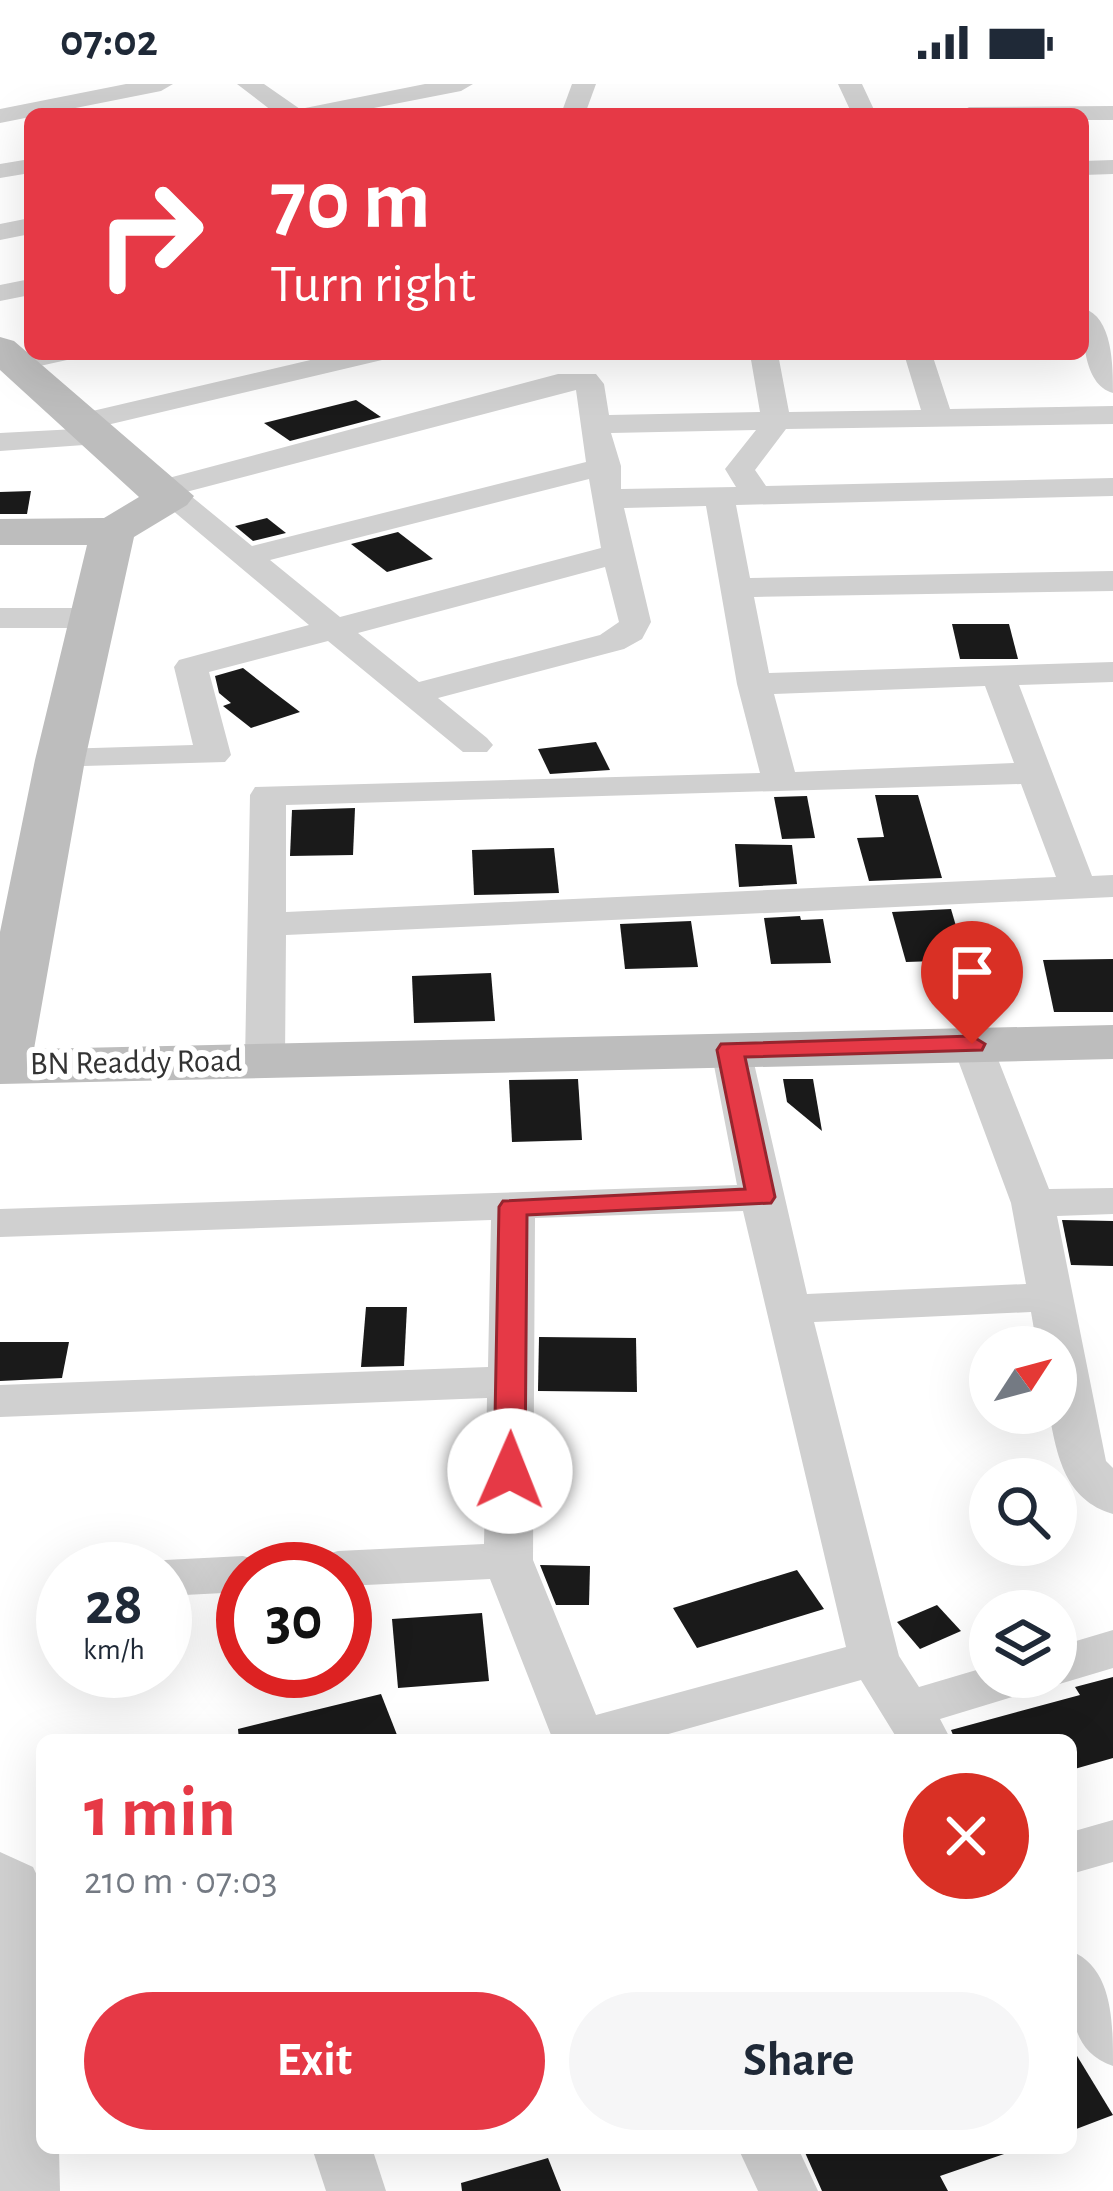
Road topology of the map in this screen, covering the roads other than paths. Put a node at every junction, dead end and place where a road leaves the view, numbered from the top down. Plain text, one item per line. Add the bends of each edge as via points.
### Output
1 (161, 84) edge
2 (249, 84) edge
3 (461, 84) edge
4 (1020, 88) dead end
5 (40, 108) edge
6 (283, 108) edge
7 (338, 108) edge
8 (986, 108) edge
9 (1089, 330) edge
10 (29, 360) edge
11 (350, 360) edge
12 (765, 360) edge
13 (920, 360) edge
14 (1113, 384) edge
15 (1113, 415) edge
16 (775, 417) junction
17 (938, 418) junction
18 (595, 424) junction
19 (92, 429) junction
20 (0, 442) edge
21 (606, 466) junction
22 (1113, 487) edge
23 (165, 493) junction
24 (754, 493) junction
25 (719, 495) junction
26 (607, 499) junction
27 (113, 531) junction
28 (0, 532) edge
29 (616, 554) junction
30 (246, 557) junction
31 (1113, 581) edge
32 (739, 588) junction
33 (91, 618) junction
34 (0, 619) edge
35 (330, 626) junction
36 (1113, 672) edge
37 (999, 678) junction
38 (754, 684) junction
39 (412, 694) junction
40 (476, 746) dead end
41 (60, 760) junction
42 (1036, 772) junction
43 (780, 783) junction
44 (1095, 887) edge
45 (265, 924) junction
46 (1113, 1042) edge
47 (972, 1044) junction
48 (730, 1050) junction
49 (265, 1060) junction
50 (1, 1066) edge
51 (761, 1197) junction
52 (1113, 1201) edge
53 (1033, 1203) junction
54 (513, 1207) junction
55 (0, 1223) edge
56 (1050, 1297) junction
57 (789, 1309) junction
58 (511, 1382) junction
59 (0, 1401) edge
60 (1113, 1497) edge
61 (508, 1560) junction
62 (372, 1567) edge
63 (1113, 1649) edge
64 (874, 1658) junction
65 (1077, 1660) edge
66 (973, 1698) edge
67 (915, 1725) edge
68 (578, 1734) edge
69 (602, 1734) edge
70 (1113, 1841) edge
71 (1077, 1851) edge
72 (0, 1874) edge
73 (1077, 1984) edge
74 (1113, 2042) edge
75 (344, 2154) edge
76 (771, 2154) edge
77 (30, 2191) edge
78 (356, 2191) edge
79 (788, 2191) edge

1 - 5 street
2 - 6 street
3 - 7 street
4 - 8 street via 979,92
9 - 14 street
10 - 19 street
11 - 19 street
12 - 16 street
13 - 17 street
15 - 17 street
16 - 17 street
16 - 18 street
16 - 24 street via 740,469
18 - 21 street
18 - 23 street via 590,384 574,379
19 - 20 street
19 - 23 street
21 - 26 street
21 - 30 street
22 - 24 street
23 - 27 street
23 - 30 street
24 - 25 street
25 - 26 street
25 - 32 street
26 - 29 street
27 - 28 street
27 - 33 street, BN Readdy Road
29 - 35 street
29 - 39 street via 630,632
30 - 35 street
31 - 32 street
32 - 38 street
33 - 34 street
33 - 41 street, BN Readdy Road
35 - 39 street
35 - 41 street via 191,667 213,755
36 - 37 street
37 - 38 street
37 - 42 street
38 - 43 street
39 - 40 street
41 - 50 street, BN Readdy Road
42 - 43 street
42 - 44 street
43 - 45 street via 268,795
44 - 45 street
45 - 49 street
46 - 47 street, BN Readdy Road
47 - 48 street, BN Readdy Road
47 - 53 street
48 - 49 street, BN Readdy Road
48 - 51 street
49 - 50 street, BN Readdy Road
51 - 54 street
51 - 57 street
52 - 53 street
53 - 56 street
54 - 55 street
54 - 58 street
56 - 57 street
56 - 60 street via 1083,1467
57 - 64 street
58 - 59 street
58 - 61 street
61 - 62 street
61 - 68 street
63 - 65 street
64 - 67 street
64 - 69 street
66 - 67 street
70 - 71 street
72 - 77 street via 14,1882 22,1908
73 - 74 street
75 - 78 street
76 - 79 street

